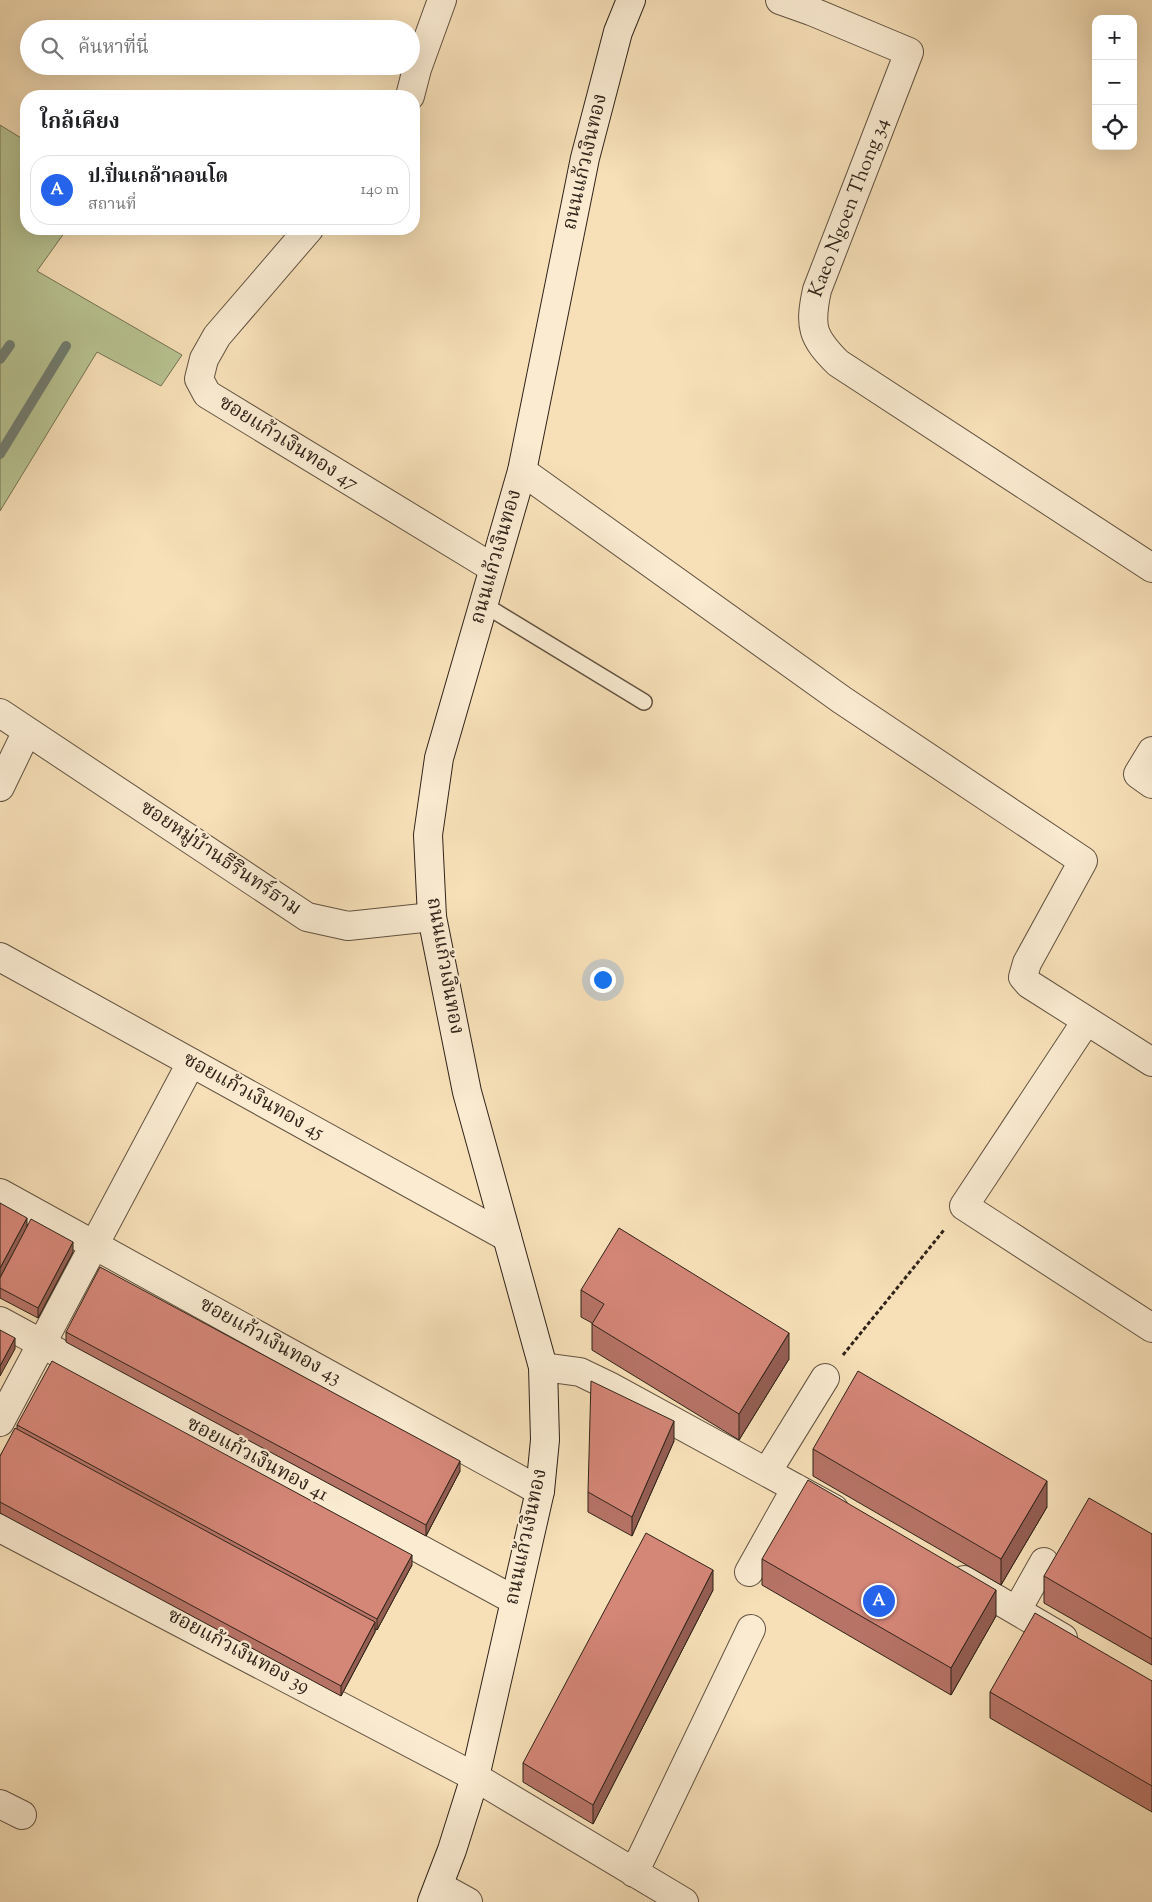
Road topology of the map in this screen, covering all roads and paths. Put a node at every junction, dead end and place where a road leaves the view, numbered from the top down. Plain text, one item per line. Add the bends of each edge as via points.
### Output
1 (442, 0) edge
2 (631, 0) edge
3 (780, 0) edge
4 (420, 61) edge
5 (415, 75) edge
6 (412, 90) edge
7 (304, 235) edge
8 (522, 472) junction
9 (1149, 560) edge
10 (493, 568) junction
11 (483, 604) junction
12 (644, 702) dead end
13 (0, 713) edge
14 (27, 731) junction
15 (1152, 751) edge
16 (1152, 784) edge
17 (0, 787) edge
18 (432, 917) junction
19 (0, 957) edge
20 (1081, 1018) junction
21 (1152, 1062) edge
22 (191, 1063) junction
23 (0, 1193) edge
24 (964, 1206) junction
25 (506, 1237) junction
26 (95, 1245) junction
27 (0, 1321) edge
28 (1152, 1328) edge
29 (42, 1343) junction
30 (543, 1367) junction
31 (825, 1378) joint
32 (0, 1422) edge
33 (767, 1472) junction
34 (796, 1488) junction
35 (540, 1491) junction
36 (855, 1521) edge
37 (0, 1528) edge
38 (1044, 1562) dead end
39 (940, 1568) edge
40 (749, 1572) dead end
41 (514, 1600) junction
42 (1028, 1617) junction
43 (751, 1629) dead end
44 (1025, 1649) edge
45 (1088, 1653) edge
46 (475, 1777) junction
47 (634, 1872) junction
48 (435, 1894) edge
49 (468, 1902) edge
50 (684, 1902) edge

1 - 4 street
2 - 8 street, ถนนแก้วเงินทอง via 618,32 585,158
3 - 9 street, Kaeo Ngoen Thong 34 via 909,52 817,290 812,312 815,335 822,347 838,363
5 - 6 street
7 - 10 street, ซอยแก้วเงินทอง 47 via 217,336 204,359 199,378 206,394
8 - 10 street, ถนนแก้วเงินทอง
8 - 20 street via 842,700 1083,861 1023,977
10 - 11 street, ถนนแก้วเงินทอง
11 - 12 lane
11 - 18 street, ถนนแก้วเงินทอง via 439,758 428,835
13 - 14 street, ซอยหมู่บ้านธีรินทร์ธาม
14 - 17 street
14 - 18 street, ซอยหมู่บ้านธีรินทร์ธาม via 307,917 348,926
15 - 16 street via 1138,774
18 - 25 street, ถนนแก้วเงินทอง via 467,1092
19 - 22 street, ซอยแก้วเงินทอง 45
20 - 21 street
20 - 24 street via 1080,1029
22 - 25 street, ซอยแก้วเงินทอง 45
22 - 26 street
23 - 26 street, ซอยแก้วเงินทอง 43
24 - 28 street
24 - 31 path
25 - 30 street, ถนนแก้วเงินทอง
26 - 29 street
26 - 35 street, ซอยแก้วเงินทอง 43
27 - 29 street, ซอยแก้วเงินทอง 41
29 - 32 street
29 - 41 street, ซอยแก้วเงินทอง 41
30 - 33 street via 580,1372
30 - 35 street, ถนนแก้วเงินทอง via 545,1440
31 - 33 street
33 - 34 street
34 - 36 street
34 - 40 street
35 - 41 street, ถนนแก้วเงินทอง
37 - 46 street, ซอยแก้วเงินทอง 39
38 - 42 street
39 - 42 street
41 - 46 street, ถนนแก้วเงินทอง
42 - 44 street
42 - 45 street
43 - 47 street
46 - 47 street, ซอยแก้วเงินทอง 39
46 - 48 street, ถนนแก้วเงินทอง
47 - 50 street, ซอยแก้วเงินทอง 39
48 - 49 street

